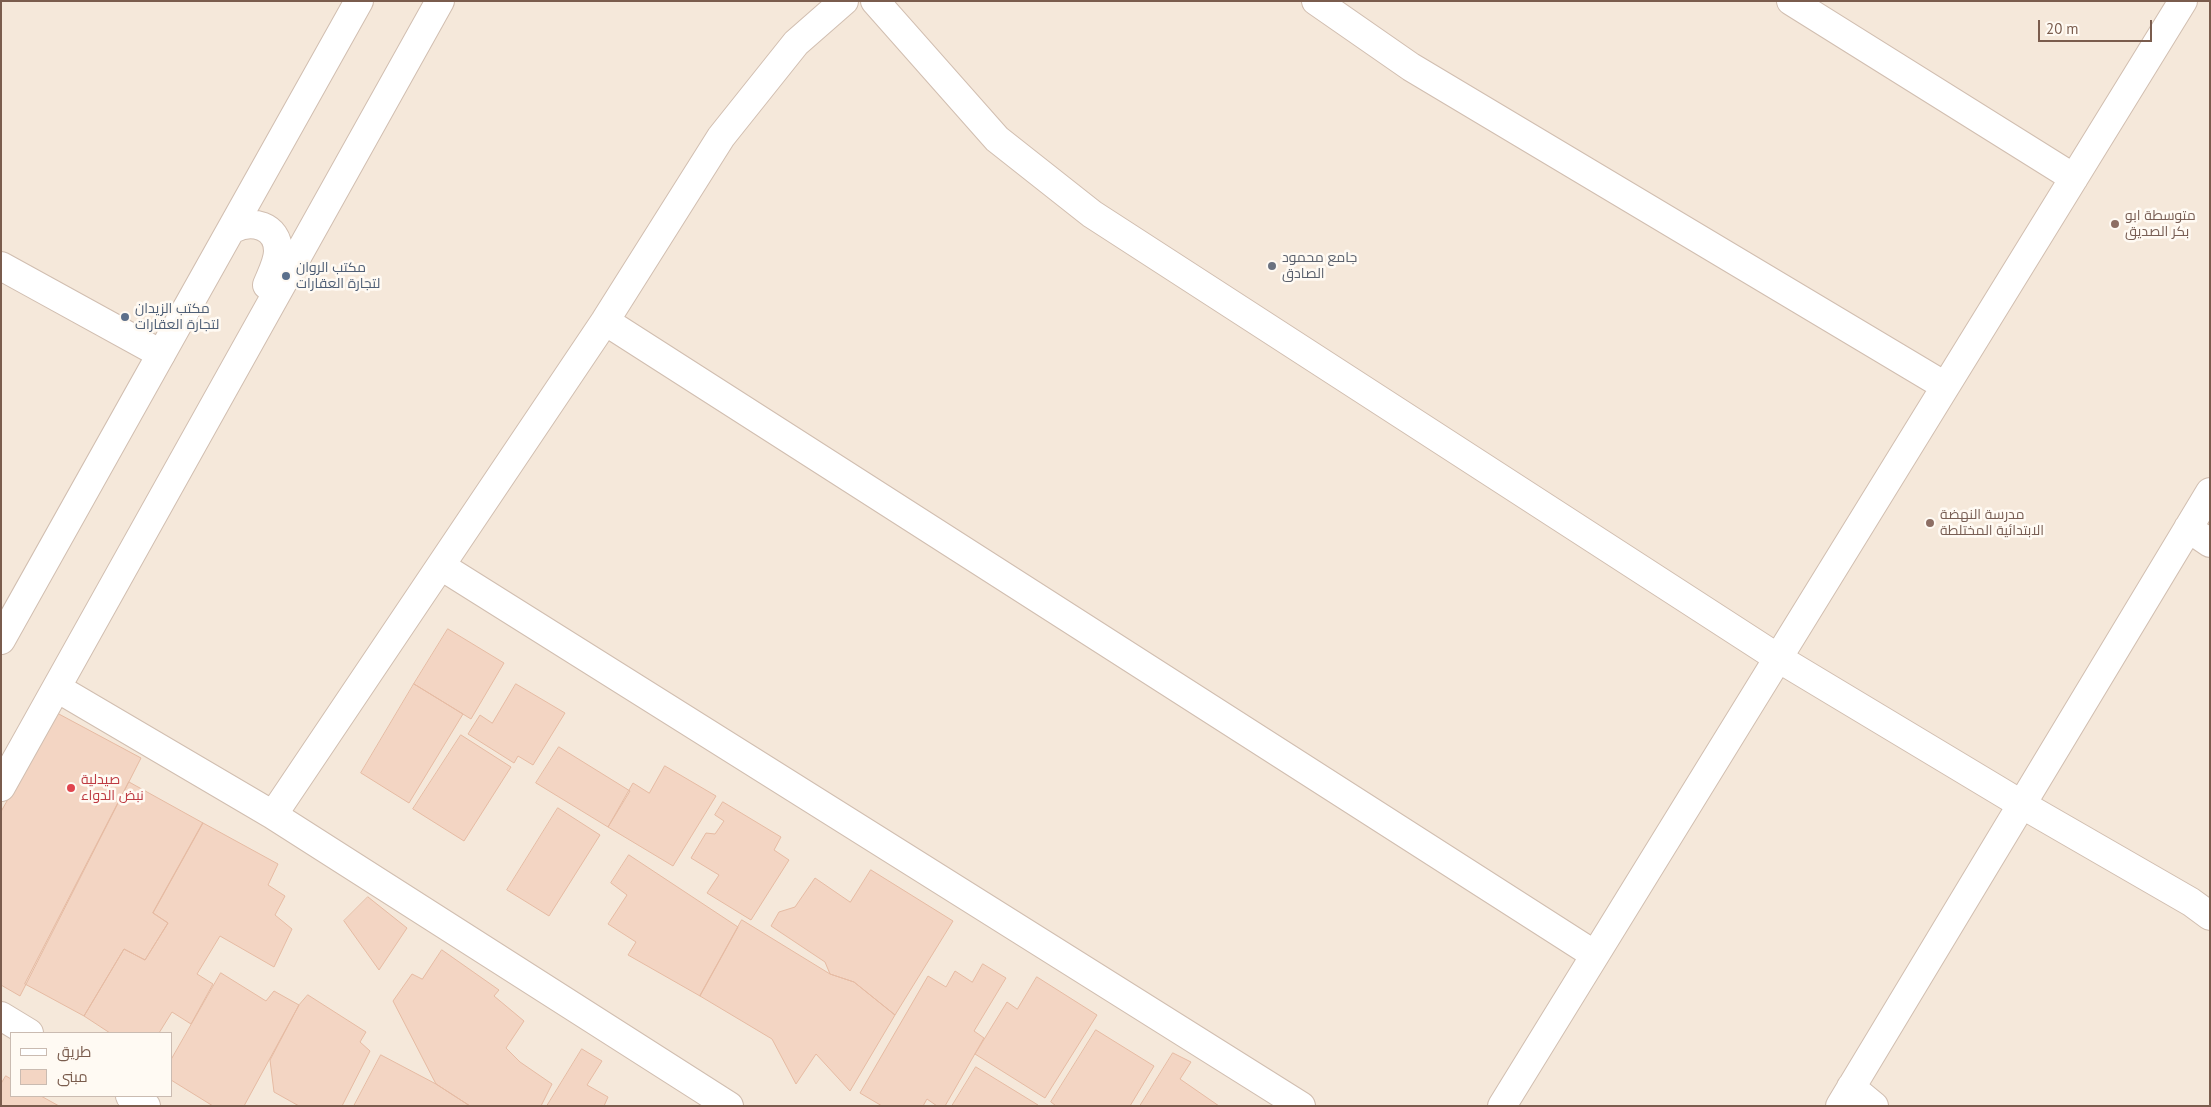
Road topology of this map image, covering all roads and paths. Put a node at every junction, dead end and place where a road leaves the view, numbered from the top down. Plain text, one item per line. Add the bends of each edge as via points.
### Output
1 (359, 1) edge
2 (440, 1) edge
3 (844, 1) edge
4 (876, 1) edge
5 (1316, 1) edge
6 (1792, 1) edge
7 (2183, 1) edge
8 (2074, 178) junction
9 (233, 229) junction
10 (1, 266) edge
11 (605, 321) junction
12 (242, 352) junction
13 (161, 354) junction
14 (1945, 386) junction
15 (2210, 492) edge
16 (2199, 536) edge
17 (441, 566) junction
18 (1, 640) edge
19 (1778, 658) junction
20 (57, 688) junction
21 (1, 787) edge
22 (2021, 804) junction
23 (273, 815) junction
24 (2210, 916) edge
25 (1595, 955) junction
26 (1, 1016) edge
27 (27, 1032) edge
28 (1846, 1096) edge
29 (132, 1097) edge
30 (146, 1106) edge
31 (729, 1106) edge
32 (1301, 1106) edge
33 (1502, 1106) edge
34 (1874, 1106) edge

1 - 9 street
2 - 12 street
3 - 11 street via 796,43 720,138
4 - 19 street via 998,139 1092,214
5 - 14 street via 1412,68
6 - 8 street
7 - 8 street
8 - 14 street
9 - 12 street via 252,223 262,225 276,240 278,251
9 - 13 street
10 - 13 street
11 - 17 street
11 - 25 street
12 - 20 street
13 - 18 street
14 - 19 street
15 - 16 street
16 - 22 street
17 - 23 street
17 - 32 street
19 - 22 street
19 - 25 street
20 - 21 street
20 - 23 street
22 - 24 street
22 - 28 street
23 - 31 street
25 - 33 street
26 - 27 street
28 - 34 street
29 - 30 street

